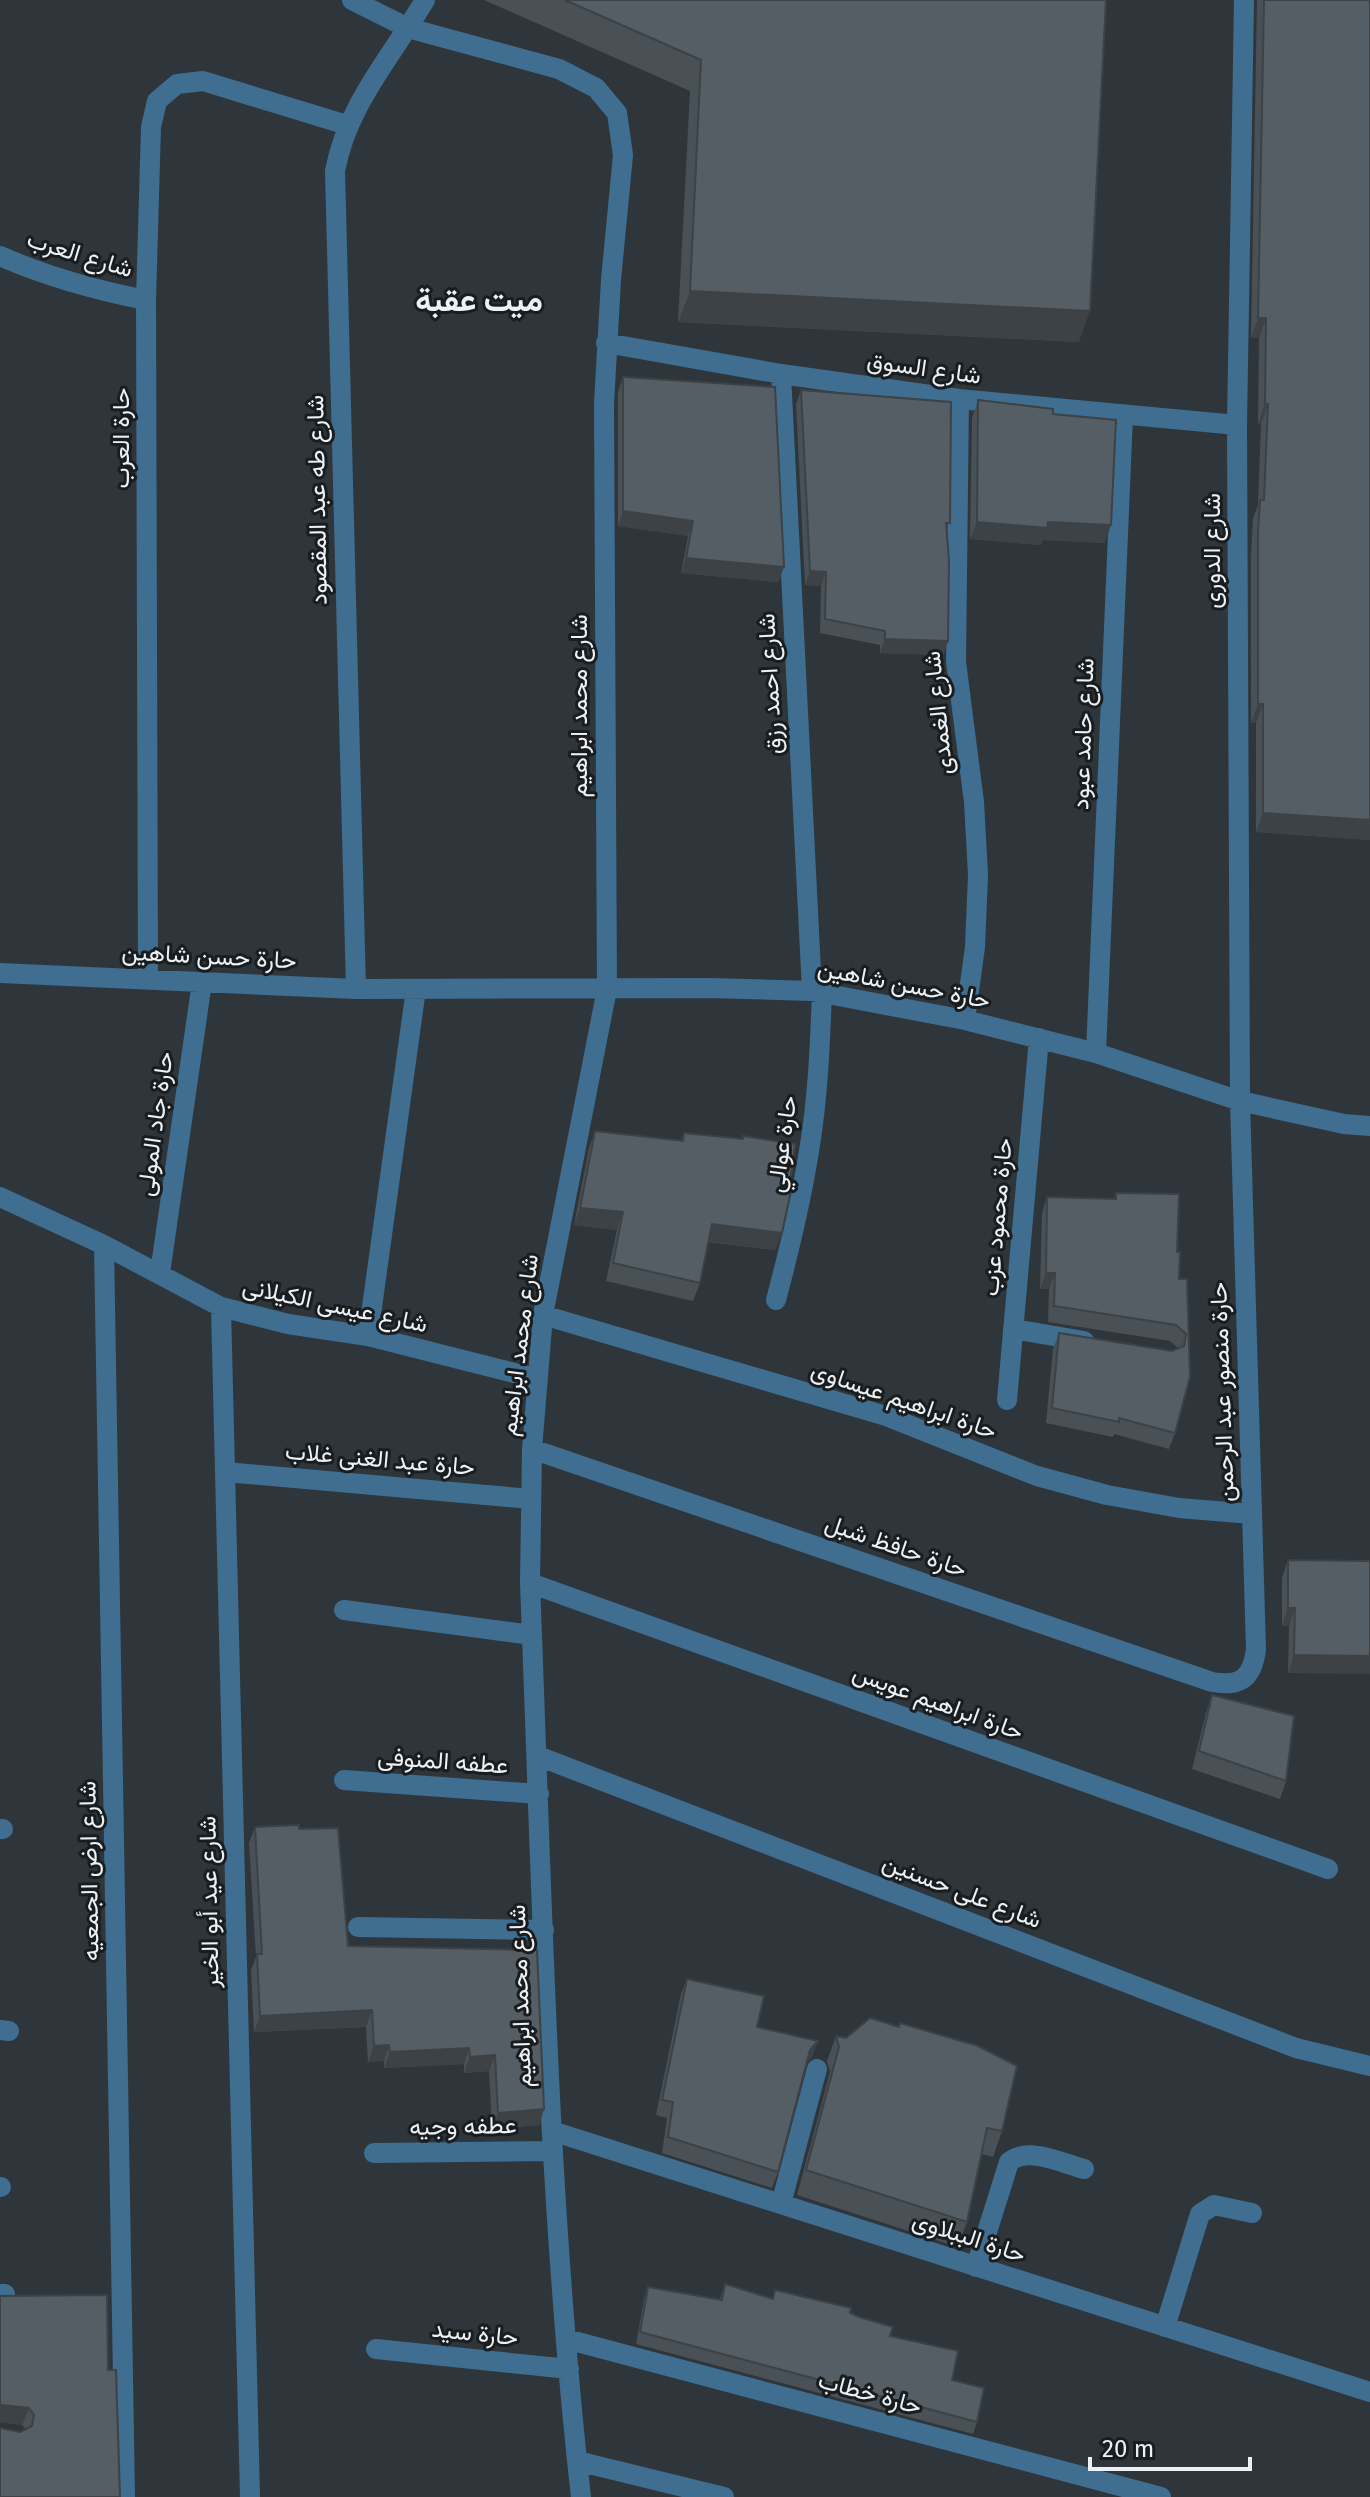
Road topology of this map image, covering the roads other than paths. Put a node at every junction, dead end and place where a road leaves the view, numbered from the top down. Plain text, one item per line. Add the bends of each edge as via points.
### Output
1 (352, 0) edge
2 (425, 0) edge
3 (1244, 0) edge
4 (408, 28) junction
5 (347, 125) junction
6 (0, 256) edge
7 (146, 300) junction
8 (606, 343) junction
9 (781, 374) junction
10 (959, 399) junction
11 (1123, 416) junction
12 (1237, 425) junction
13 (0, 973) edge
14 (148, 979) junction
15 (202, 982) junction
16 (356, 989) junction
17 (416, 989) junction
18 (607, 989) junction
19 (817, 992) junction
20 (965, 1020) junction
21 (1039, 1038) junction
22 (1096, 1053) junction
23 (1240, 1101) junction
24 (1370, 1126) edge
25 (0, 1197) edge
26 (104, 1245) junction
27 (160, 1273) junction
28 (776, 1300) dead end
29 (221, 1307) junction
30 (543, 1315) junction
31 (1013, 1329) junction
32 (368, 1336) junction
33 (1106, 1344) edge
34 (538, 1379) junction
35 (1007, 1400) dead end
36 (532, 1449) junction
37 (225, 1472) junction
38 (531, 1499) junction
39 (1252, 1514) junction
40 (530, 1583) junction
41 (344, 1610) dead end
42 (532, 1635) junction
43 (1244, 1679) joint
44 (538, 1756) junction
45 (344, 1780) dead end
46 (539, 1794) junction
47 (1328, 1869) dead end
48 (358, 1927) dead end
49 (544, 1930) junction
50 (1370, 2066) edge
51 (817, 2069) edge
52 (552, 2141) junction
53 (374, 2153) dead end
54 (1084, 2169) dead end
55 (781, 2204) junction
56 (1252, 2213) dead end
57 (976, 2267) junction
58 (1165, 2327) junction
59 (566, 2339) junction
60 (376, 2349) dead end
61 (569, 2369) junction
62 (1370, 2392) edge
63 (577, 2461) junction
64 (125, 2497) edge
65 (250, 2497) edge
66 (581, 2497) edge
67 (724, 2497) edge
68 (1161, 2497) edge

1 - 4 street, شارع محمد ابراهيم
2 - 4 street
3 - 12 street, شارع الدورى
4 - 5 street, شارع طه عبد المقصود
4 - 8 street, شارع محمد ابراهيم via 559,69 596,88 617,113 623,155
5 - 7 street, حارة العرب via 203,81 177,84 167,92 157,101 151,127
5 - 16 street, شارع طه عبد المقصود via 335,171
6 - 7 street, شارع العرب via 39,273
7 - 14 street, حارة العرب
8 - 9 street, شارع السوق
8 - 18 street, شارع محمد ابراهيم
9 - 10 street, شارع السوق
9 - 19 street, شارع احمد رزق
10 - 11 street, شارع السوق
10 - 20 street, شارع الغمدى via 956,662 978,875
11 - 12 street, شارع السوق
11 - 22 street, شارع حامد عبود
12 - 23 street, شارع الدورى
13 - 14 street, حارة حسن شاهين
14 - 15 street, حارة حسن شاهين
15 - 16 street, حارة حسن شاهين
15 - 27 street, حارة جاد المولى
16 - 17 street, حارة حسن شاهين
17 - 18 street, حارة حسن شاهين
17 - 32 street
18 - 19 street, حارة حسن شاهين
18 - 30 street, شارع محمد ابراهيم
19 - 20 street, حارة حسن شاهين
19 - 28 street, حارة عوالي via 818,1070 810,1148
20 - 21 street, حارة حسن شاهين
21 - 22 street, حارة حسن شاهين
21 - 31 street, حارة محمود عزب
22 - 23 street, حارة حسن شاهين
23 - 24 street, حارة حسن شاهين
23 - 39 street, حارة منصور عبد الرحمن
25 - 26 street, شارع عيسى الكيلانى
26 - 27 street, شارع عيسى الكيلانى
26 - 64 street, شارع ارض الجمعيه
27 - 29 street, شارع عيسى الكيلانى
29 - 32 street, شارع عيسى الكيلانى via 276,1322
29 - 37 street, شارع عيد أبو الخير
30 - 34 street, شارع محمد ابراهيم
30 - 39 street, حارة ابراهيم عيساوى via 886,1416 1051,1480 1179,1508
31 - 33 street
31 - 35 street, حارة محمود عزب
32 - 34 street, شارع عيسى الكيلانى
34 - 36 street, شارع محمد ابراهيم
36 - 38 street, شارع محمد ابراهيم
36 - 43 street, حارة حافظ شبل via 1212,1682 1228,1685
37 - 38 street, حارة عبد الغنى غلاب
37 - 65 street, شارع عيد أبو الخير
38 - 40 street, شارع محمد ابراهيم
39 - 43 street, حارة منصور عبد الرحمن via 1256,1650
40 - 42 street, شارع محمد ابراهيم
40 - 47 street, حارة ابراهيم عويس
41 - 42 street
42 - 44 street, شارع محمد ابراهيم
44 - 46 street, شارع محمد ابراهيم
44 - 50 street, شارع على حسنين via 1296,2048
45 - 46 street, عطفه المنوفى
46 - 49 street, شارع محمد ابراهيم
48 - 49 street
49 - 52 street, شارع محمد ابراهيم
51 - 55 street
52 - 53 street, عطفه وجيه
52 - 55 street, حارة الببلاوى
52 - 59 street, شارع محمد ابراهيم
54 - 57 street via 1028,2154 1009,2162
55 - 57 street, حارة الببلاوى
56 - 58 street via 1214,2205 1200,2214
57 - 58 street, حارة الببلاوى
58 - 62 street, حارة الببلاوى
59 - 61 street, شارع محمد ابراهيم
59 - 68 street, حارة خطاب
60 - 61 street, حارة سيد
61 - 63 street, شارع محمد ابراهيم
63 - 66 street, شارع محمد ابراهيم
63 - 67 street

